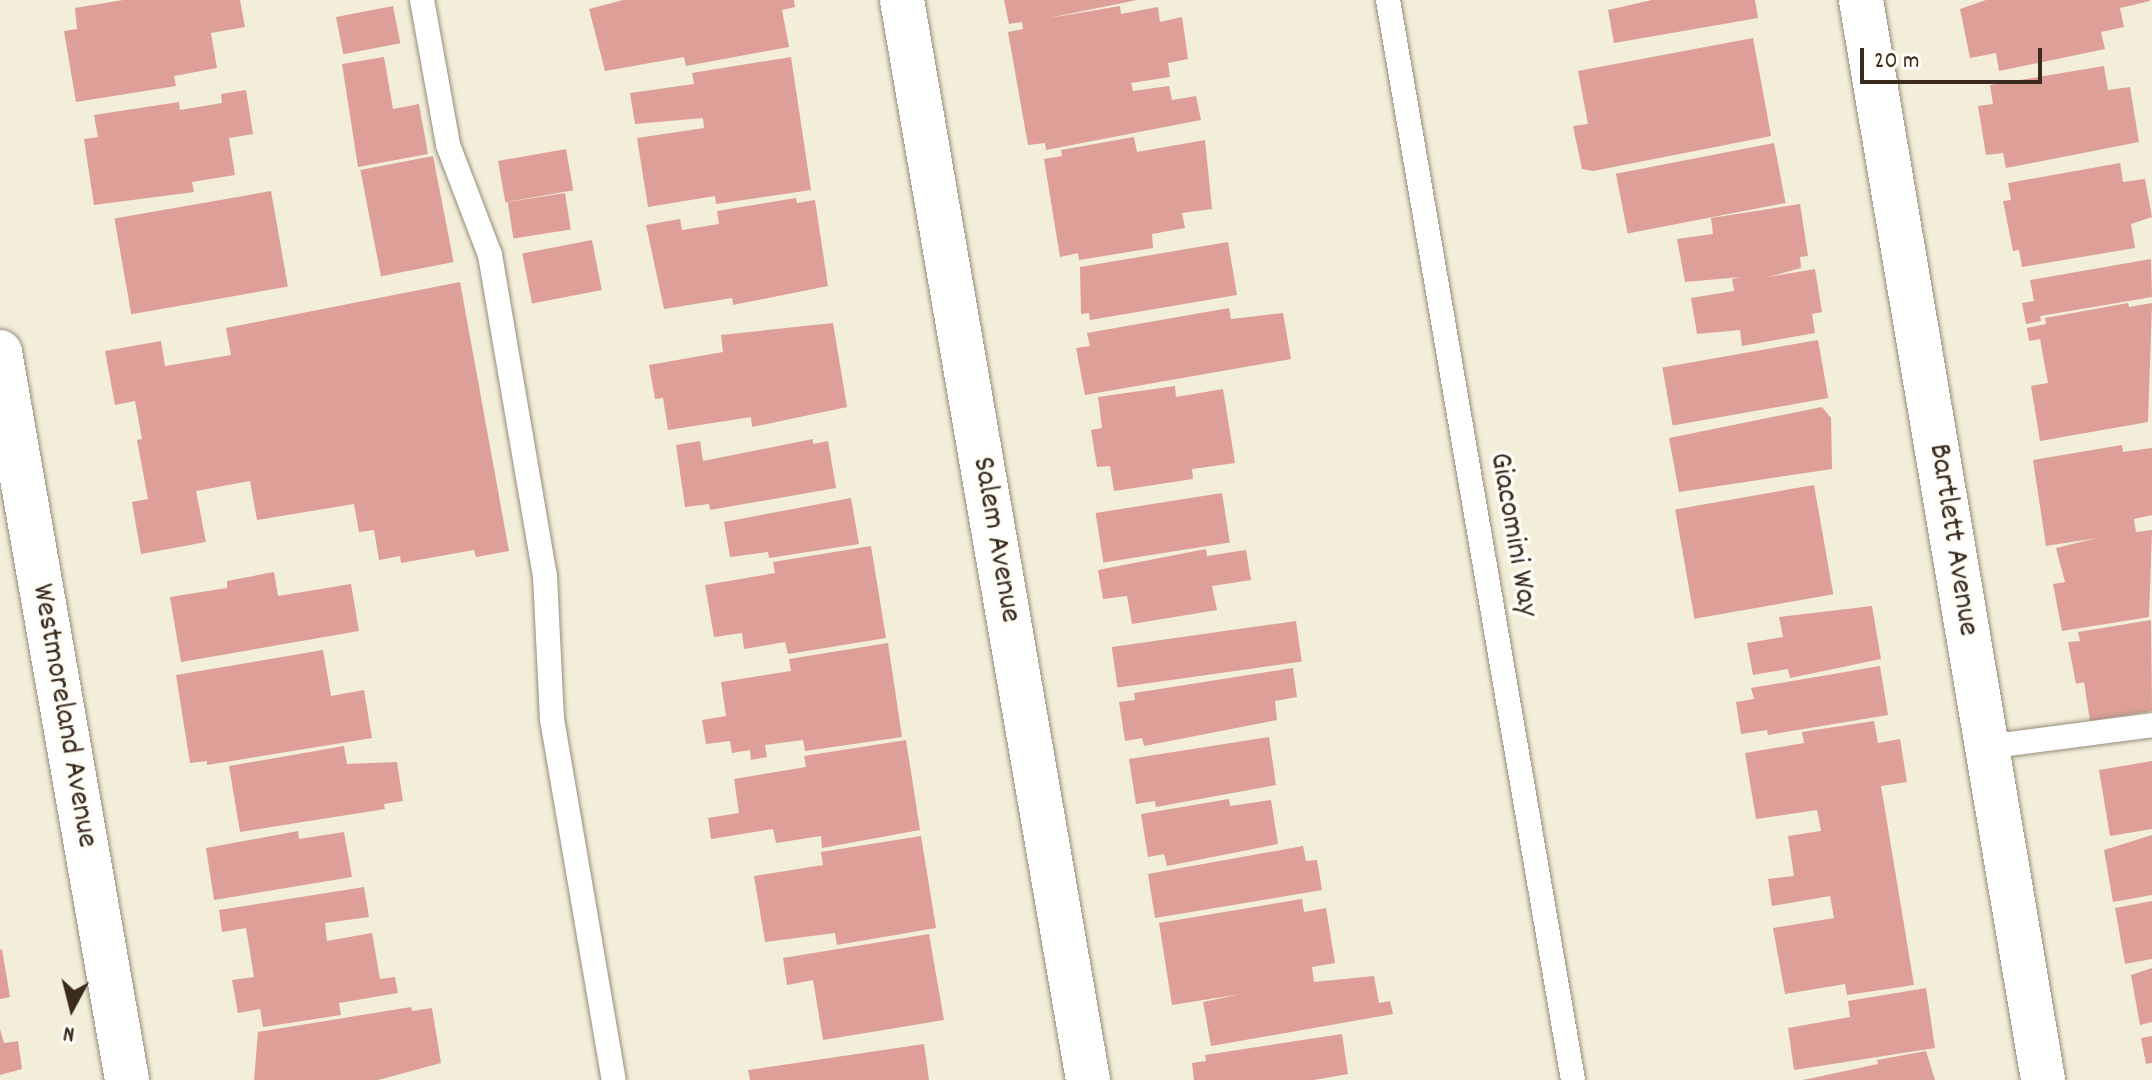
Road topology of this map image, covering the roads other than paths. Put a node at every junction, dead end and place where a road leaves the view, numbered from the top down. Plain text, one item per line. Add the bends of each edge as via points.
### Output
1 (422, 0) edge
2 (902, 0) edge
3 (1388, 0) edge
4 (1861, 0) edge
5 (0, 352) edge
6 (9, 462) edge
7 (2152, 725) edge
8 (1986, 747) junction
9 (127, 1080) edge
10 (614, 1080) edge
11 (1088, 1080) edge
12 (1573, 1080) edge
13 (2043, 1080) edge

1 - 10 lane via 448,145 490,255 545,576 552,719
2 - 11 street, Salem Avenue
3 - 12 lane, Giacomini Way
4 - 8 street, Bartlett Avenue
5 - 6 street, Westmoreland Avenue
6 - 9 street, Westmoreland Avenue
7 - 8 lane
8 - 13 street, Bartlett Avenue

